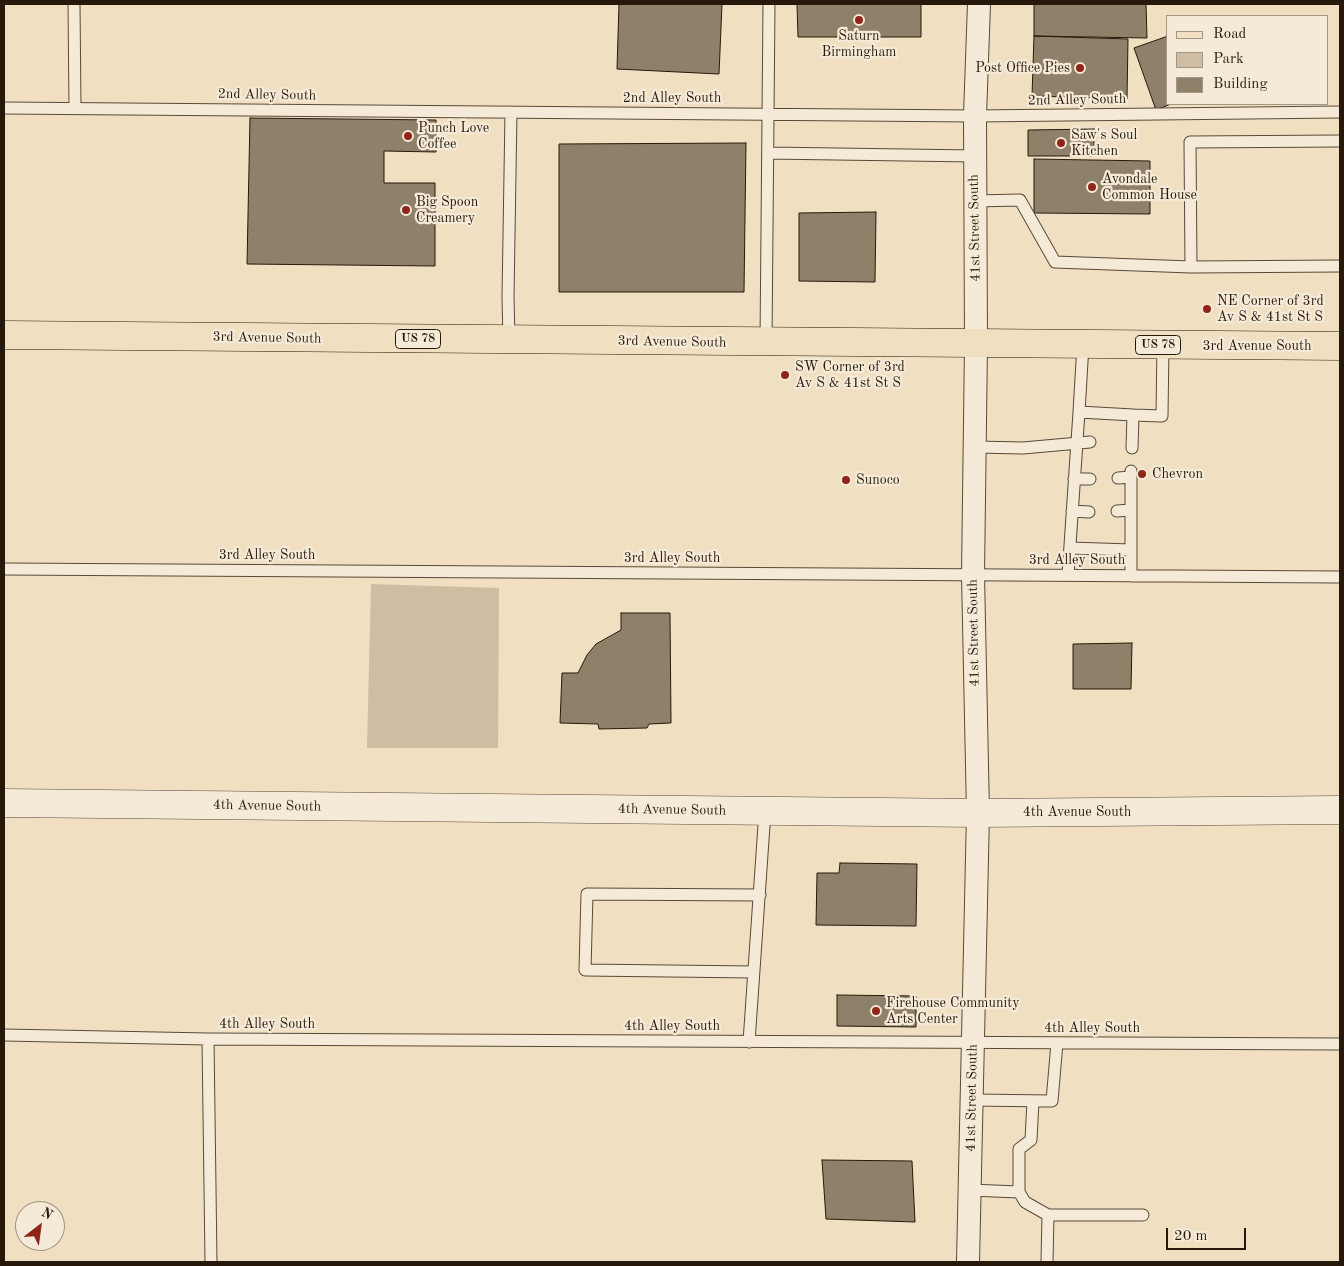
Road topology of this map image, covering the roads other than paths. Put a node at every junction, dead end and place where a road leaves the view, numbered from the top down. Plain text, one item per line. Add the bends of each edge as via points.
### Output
1 (74, 4) edge
2 (770, 4) edge
3 (979, 4) edge
4 (4, 108) edge
5 (75, 108) junction
6 (511, 112) junction
7 (1340, 112) edge
8 (767, 114) junction
9 (975, 116) junction
10 (1340, 141) edge
11 (768, 153) junction
12 (974, 156) junction
13 (975, 201) junction
14 (1340, 266) edge
15 (1191, 267) junction
16 (4, 335) edge
17 (509, 340) junction
18 (766, 343) junction
19 (976, 344) junction
20 (1083, 345) junction
21 (1163, 345) junction
22 (1340, 346) edge
23 (1079, 412) junction
24 (1133, 415) junction
25 (1119, 441) dead end
26 (1076, 442) junction
27 (1090, 442) dead end
28 (975, 447) junction
29 (1118, 478) dead end
30 (1074, 479) junction
31 (1090, 479) dead end
32 (1131, 510) junction
33 (1072, 511) junction
34 (1117, 511) dead end
35 (1090, 512) dead end
36 (1070, 548) junction
37 (1131, 550) junction
38 (4, 569) edge
39 (972, 575) junction
40 (1068, 575) junction
41 (1131, 576) junction
42 (1340, 577) edge
43 (4, 803) edge
44 (765, 810) junction
45 (1340, 810) edge
46 (978, 813) junction
47 (760, 895) junction
48 (754, 972) junction
49 (4, 1035) edge
50 (208, 1039) junction
51 (748, 1042) junction
52 (973, 1043) junction
53 (1057, 1043) junction
54 (1340, 1044) edge
55 (972, 1100) junction
56 (1033, 1101) junction
57 (970, 1190) junction
58 (1019, 1192) junction
59 (1048, 1215) junction
60 (1143, 1216) dead end
61 (212, 1262) edge
62 (968, 1262) edge
63 (1047, 1262) edge

1 - 5 lane
2 - 8 lane
3 - 9 street, 41st Street South
4 - 5 lane, 2nd Alley South
5 - 6 lane, 2nd Alley South
6 - 8 lane, 2nd Alley South
6 - 17 lane
7 - 9 lane, 2nd Alley South
8 - 9 lane, 2nd Alley South
8 - 11 lane
9 - 12 street, 41st Street South
10 - 15 lane via 1190,142
11 - 12 lane
11 - 18 lane
12 - 13 street, 41st Street South
13 - 15 lane via 1020,200 1055,262
13 - 19 street, 41st Street South
14 - 15 lane
16 - 17 main road, 3rd Avenue South / US 78
17 - 18 main road, 3rd Avenue South / US 78
18 - 19 main road, 3rd Avenue South / US 78
19 - 20 main road, 3rd Avenue South / US 78
19 - 28 street, 41st Street South
20 - 21 main road, 3rd Avenue South / US 78
20 - 23 lane
21 - 22 main road, 3rd Avenue South / US 78
21 - 24 lane via 1162,416
23 - 24 lane
23 - 26 lane
24 - 25 lane via 1132,444
26 - 27 lane
26 - 28 lane via 1022,448
26 - 30 lane
28 - 39 street, 41st Street South
29 - 32 lane via 1131,474
30 - 31 lane
30 - 33 lane
32 - 34 lane
32 - 37 lane
33 - 35 lane
33 - 36 lane
36 - 37 lane
36 - 40 lane
37 - 41 lane
38 - 39 lane, 3rd Alley South
39 - 40 lane, 3rd Alley South
39 - 46 street, 41st Street South
40 - 41 lane, 3rd Alley South
41 - 42 lane, 3rd Alley South
43 - 44 street, 4th Avenue South
44 - 46 street, 4th Avenue South
44 - 47 lane
45 - 46 street, 4th Avenue South
46 - 52 street, 41st Street South
47 - 48 lane
47 - 48 lane via 587,894 585,970
48 - 51 lane
49 - 50 lane, 4th Alley South
50 - 51 lane, 4th Alley South
50 - 61 lane
51 - 52 lane, 4th Alley South
52 - 53 lane, 4th Alley South
52 - 55 street, 41st Street South
53 - 54 lane, 4th Alley South
53 - 56 lane via 1052,1101
55 - 56 lane
55 - 57 street, 41st Street South
56 - 58 lane via 1031,1140 1019,1149
57 - 58 lane
57 - 62 street, 41st Street South
58 - 59 lane via 1025,1202
59 - 60 lane
59 - 63 lane

